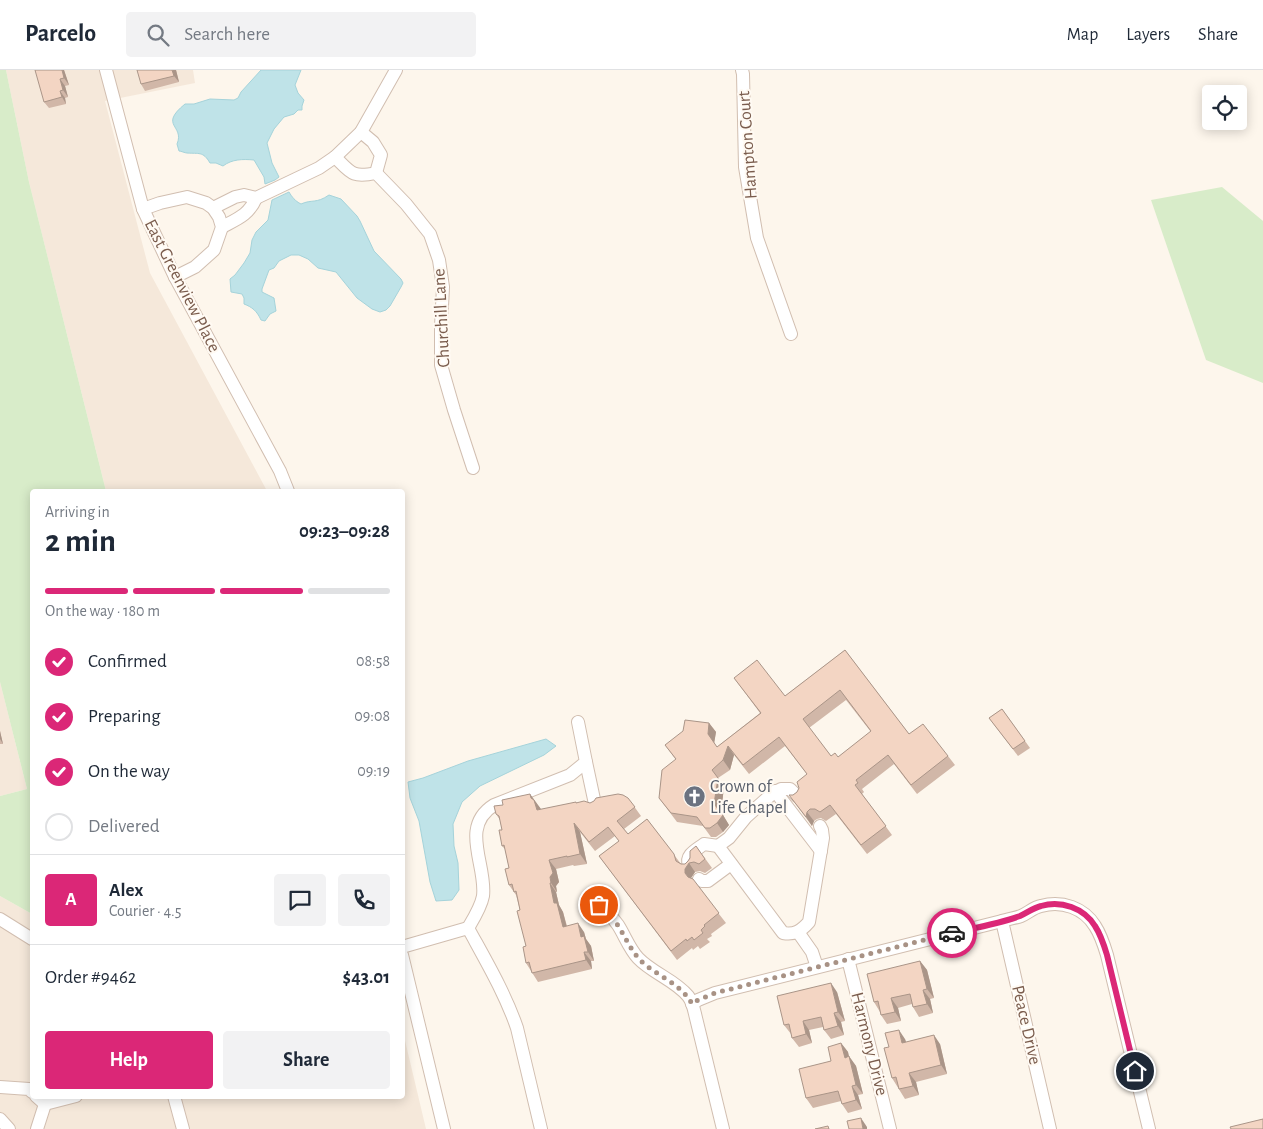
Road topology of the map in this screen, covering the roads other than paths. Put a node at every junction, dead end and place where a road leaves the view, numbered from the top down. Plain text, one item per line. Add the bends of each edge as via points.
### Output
1 (106, 70) edge
2 (396, 70) edge
3 (742, 70) edge
4 (361, 132) junction
5 (335, 157) junction
6 (376, 173) junction
7 (256, 198) junction
8 (213, 208) junction
9 (143, 209) junction
10 (222, 227) junction
11 (175, 277) junction
12 (791, 334) dead end
13 (473, 468) dead end
14 (287, 489) edge
15 (578, 722) dead end
16 (586, 762) junction
17 (775, 792) junction
18 (797, 796) edge
19 (595, 804) edge
20 (820, 826) dead end
21 (718, 846) junction
22 (821, 851) junction
23 (731, 864) junction
24 (689, 866) edge
25 (699, 879) dead end
26 (592, 900) dead end
27 (0, 919) edge
28 (1002, 921) junction
29 (468, 928) junction
30 (798, 932) junction
31 (30, 938) edge
32 (405, 946) edge
33 (848, 959) junction
34 (405, 968) edge
35 (817, 968) junction
36 (692, 1004) junction
37 (0, 1087) edge
38 (30, 1090) edge
39 (175, 1099) edge
40 (40, 1100) edge
41 (0, 1119) edge
42 (9, 1129) edge
43 (37, 1129) edge
44 (183, 1129) edge
45 (444, 1129) edge
46 (542, 1129) edge
47 (723, 1129) edge
48 (890, 1129) edge
49 (1050, 1129) edge
50 (1149, 1129) edge

1 - 9 street, East Greenview Place
2 - 4 street
3 - 12 street, Hampton Court via 745,167 757,238
4 - 5 street
4 - 6 street via 373,142 380,155
5 - 6 street via 350,172 362,176
5 - 7 street
6 - 13 street, Churchill Lane via 430,234 439,260 443,287 441,365
7 - 8 street via 235,197
7 - 10 street via 252,208
8 - 9 street via 188,197
8 - 10 street
9 - 11 street, East Greenview Place
10 - 11 street via 214,250 195,267
11 - 14 street, East Greenview Place
15 - 16 street
16 - 19 street
16 - 29 street via 570,774 494,805 482,816 476,836 483,896
17 - 18 street via 790,789
17 - 21 street
17 - 22 street
20 - 22 street via 823,833
21 - 23 street
21 - 24 street via 704,844 689,856
22 - 30 street via 810,919
23 - 25 street via 708,881
23 - 30 street via 783,933
26 - 36 street via 616,922 638,958 683,991
27 - 31 street
28 - 33 street
28 - 49 street, Peace Drive
28 - 50 street via 1040,906 1058,903 1081,912 1094,924 1107,955
29 - 32 street
29 - 46 street via 503,993 517,1028
30 - 35 street via 812,952
33 - 35 street
33 - 48 street, Harmony Drive
34 - 45 street
35 - 36 street via 715,993
36 - 47 street
37 - 38 street
39 - 44 street
40 - 43 street
41 - 42 street

